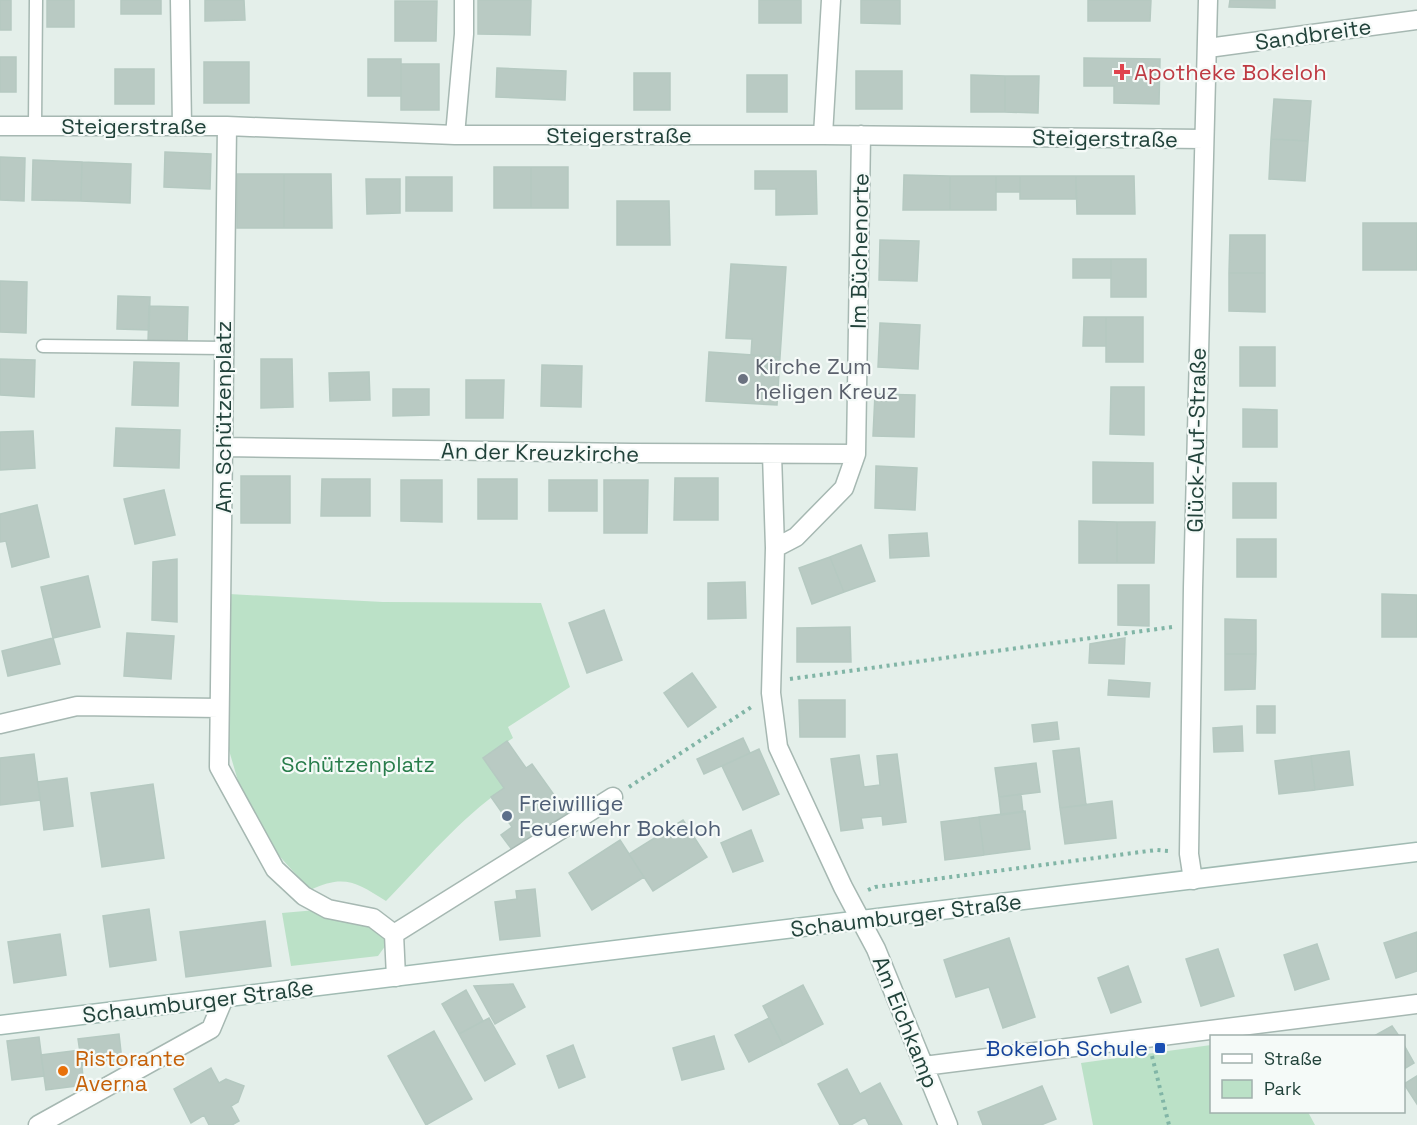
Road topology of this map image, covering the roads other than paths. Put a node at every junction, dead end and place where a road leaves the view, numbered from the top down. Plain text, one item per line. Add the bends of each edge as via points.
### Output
1 (36, 0) edge
2 (180, 0) edge
3 (464, 0) edge
4 (831, 0) edge
5 (1208, 0) edge
6 (1417, 20) edge
7 (1208, 48) junction
8 (0, 126) edge
9 (35, 126) junction
10 (182, 126) junction
11 (227, 126) junction
12 (455, 135) junction
13 (823, 135) junction
14 (861, 135) junction
15 (1204, 139) junction
16 (43, 346) dead end
17 (224, 348) junction
18 (223, 447) junction
19 (772, 454) junction
20 (856, 454) junction
21 (775, 548) junction
22 (219, 708) junction
23 (0, 724) edge
24 (613, 797) road end
25 (1417, 852) edge
26 (1193, 880) junction
27 (859, 921) junction
28 (394, 934) junction
29 (396, 977) junction
30 (224, 998) junction
31 (1417, 1004) edge
32 (0, 1025) edge
33 (924, 1066) junction
34 (38, 1125) edge
35 (948, 1125) edge

1 - 9 lane, Steigerstraße
2 - 10 street
3 - 12 street
4 - 13 street
5 - 7 street, Glück-Auf-Straße
6 - 7 street, Sandbreite
7 - 15 street, Glück-Auf-Straße
8 - 9 street, Steigerstraße
9 - 10 street, Steigerstraße
10 - 11 street, Steigerstraße
11 - 12 street, Steigerstraße
11 - 17 street, Am Schützenplatz
12 - 13 street, Steigerstraße
13 - 14 street, Steigerstraße
14 - 15 street, Steigerstraße
14 - 20 street, Im Büchenorte
15 - 26 street, Glück-Auf-Straße via 1192,625
16 - 17 lane
17 - 18 street, Am Schützenplatz
18 - 19 street, An der Kreuzkirche
18 - 22 street, Am Schützenplatz
19 - 20 street, An der Kreuzkirche
19 - 21 street
20 - 21 street, Im Büchenorte via 844,488 796,537
21 - 27 street via 771,687 778,747
22 - 23 street via 77,706
22 - 28 street, Am Schützenplatz via 219,767 275,869 304,896 328,909 373,918
24 - 28 street
25 - 26 street, Schaumburger Straße
26 - 27 street, Schaumburger Straße
27 - 29 street, Schaumburger Straße
27 - 33 street, Am Eichkamp via 876,949
28 - 29 street
29 - 30 street, Schaumburger Straße
30 - 32 street, Schaumburger Straße
30 - 34 street via 211,1029
31 - 33 street
33 - 35 street, Am Eichkamp

